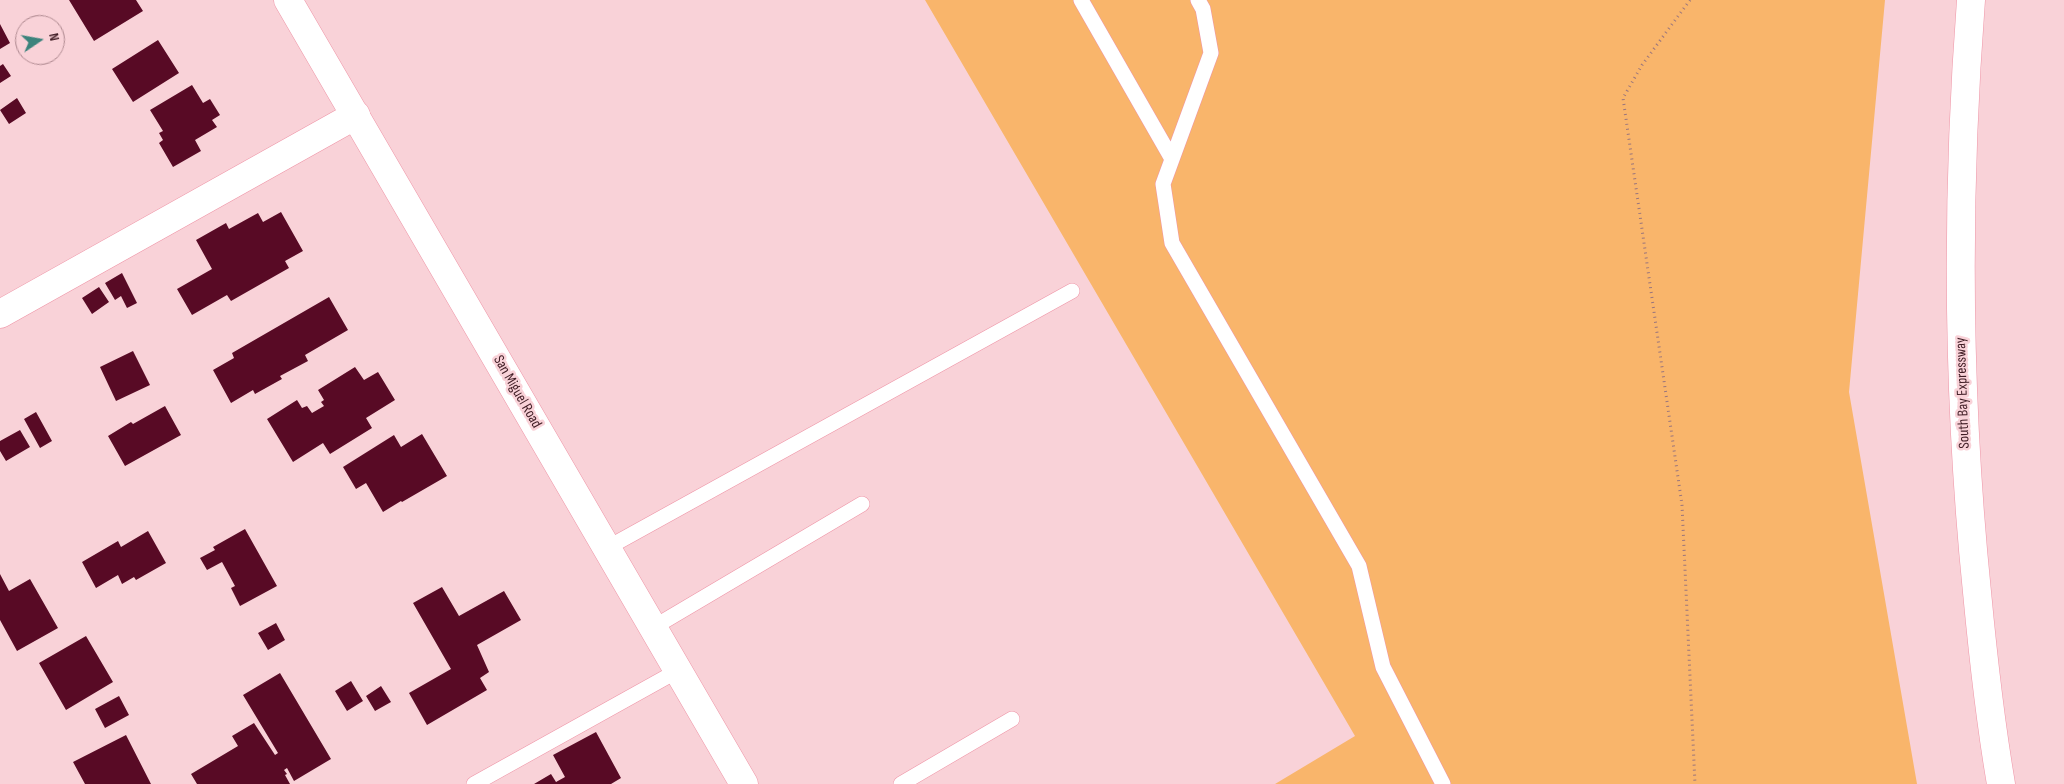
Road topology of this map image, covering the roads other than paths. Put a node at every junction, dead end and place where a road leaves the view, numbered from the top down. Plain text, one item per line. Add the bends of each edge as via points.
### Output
1 (288, 0) edge
2 (1081, 0) edge
3 (1198, 0) edge
4 (1971, 0) edge
5 (356, 115) junction
6 (1172, 159) junction
7 (1072, 292) dead end
8 (0, 314) edge
9 (862, 504) dead end
10 (607, 548) junction
11 (654, 627) junction
12 (678, 670) junction
13 (1012, 719) dead end
14 (474, 784) edge
15 (744, 784) edge
16 (901, 784) edge
17 (1444, 784) edge
18 (2001, 784) edge

1 - 5 main road, San Miguel Road
2 - 6 lane
3 - 6 lane via 1203,9 1211,52
4 - 18 main road, South Bay Expressway via 1961,193 1964,425 1983,657
5 - 8 main road
5 - 10 main road, San Miguel Road
6 - 17 lane via 1163,184 1172,243 1358,566 1383,667
7 - 10 lane
9 - 11 lane
10 - 11 main road, San Miguel Road
11 - 12 main road, San Miguel Road
12 - 14 lane
12 - 15 main road, San Miguel Road
13 - 16 lane

